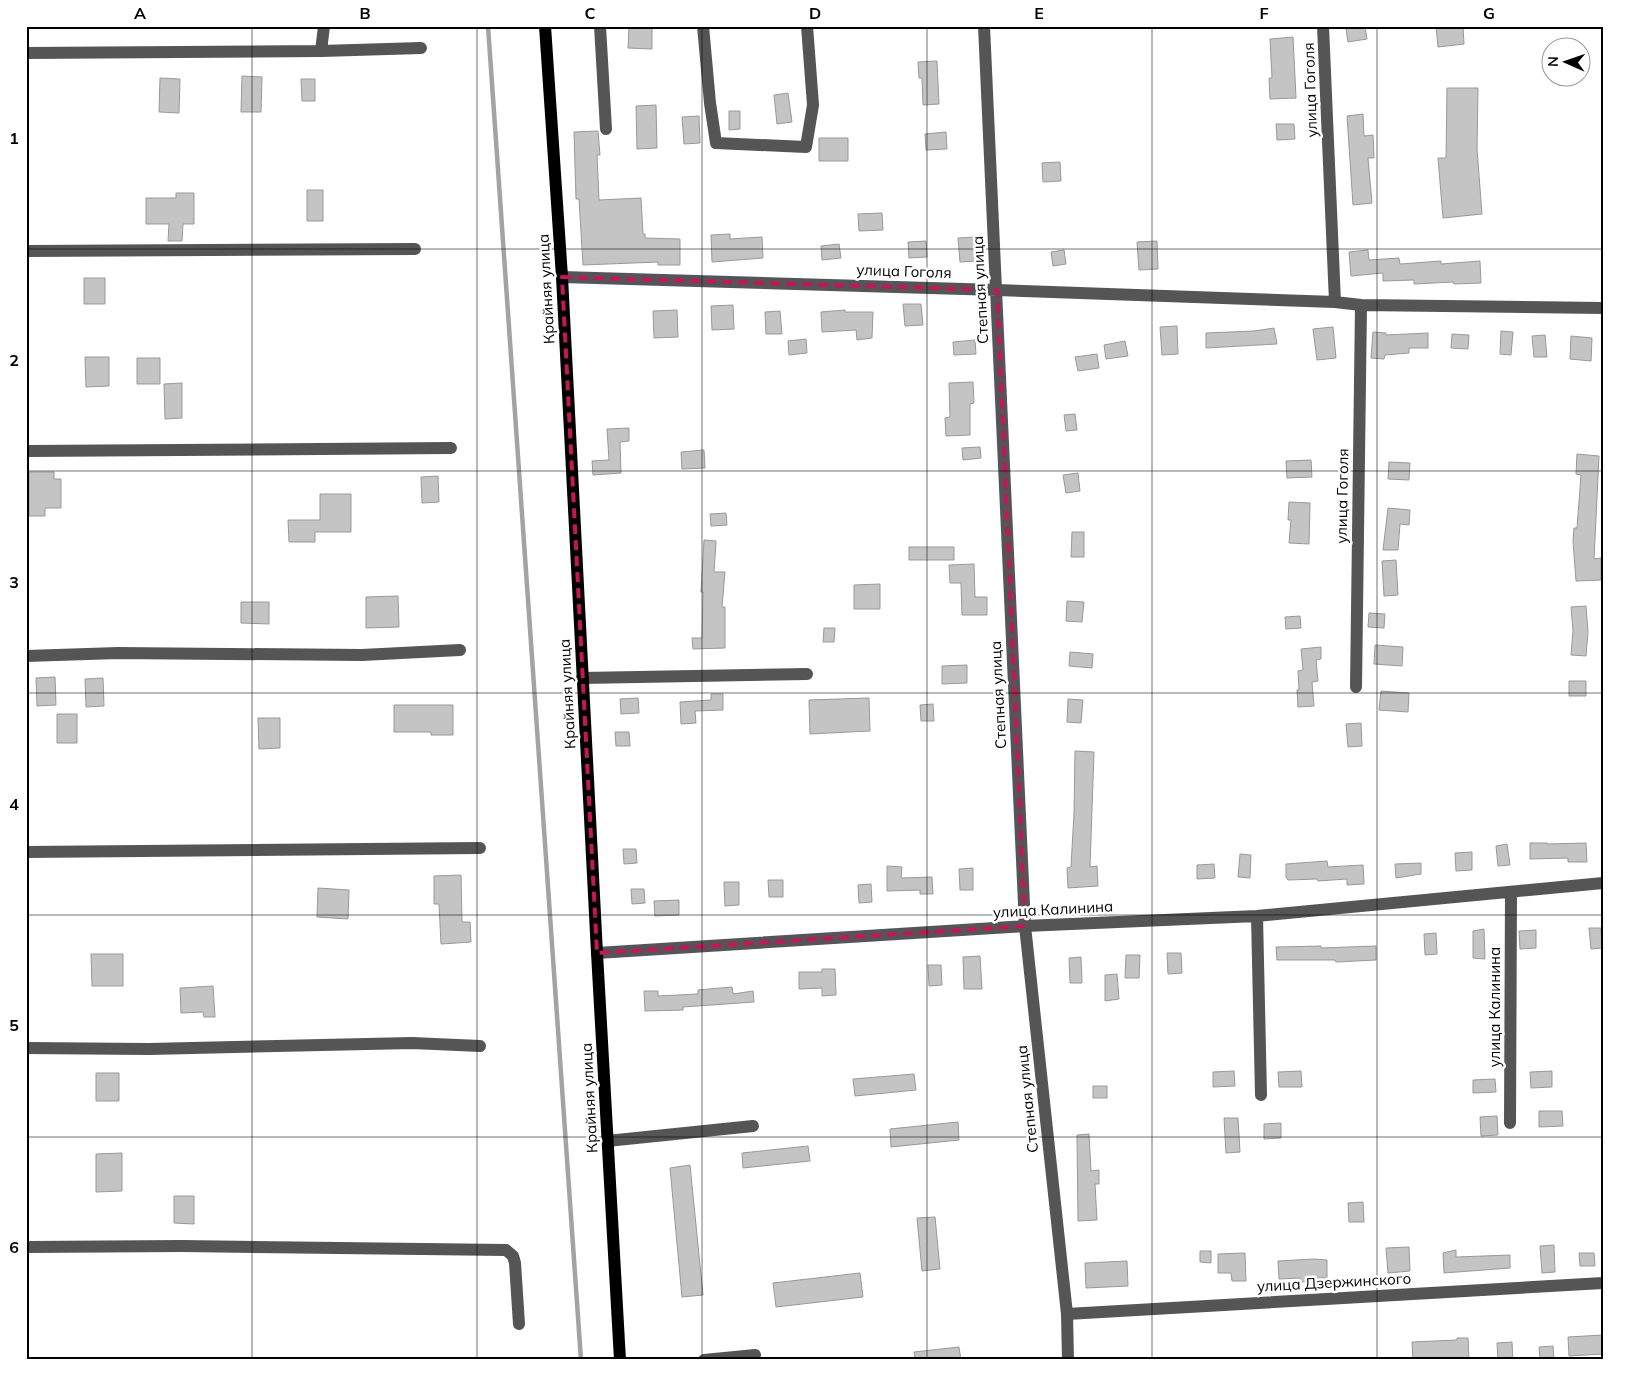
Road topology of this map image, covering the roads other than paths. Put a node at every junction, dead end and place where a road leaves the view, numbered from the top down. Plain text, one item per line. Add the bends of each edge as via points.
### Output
1 (324, 26) edge
2 (544, 26) edge
3 (600, 26) edge
4 (703, 26) edge
5 (807, 26) edge
6 (984, 26) edge
7 (1323, 26) edge
8 (421, 48) dead end
9 (321, 51) junction
10 (26, 53) edge
11 (606, 129) dead end
12 (415, 248) dead end
13 (26, 251) edge
14 (562, 277) junction
15 (997, 290) junction
16 (1335, 302) junction
17 (1361, 305) junction
18 (1603, 308) edge
19 (451, 448) dead end
20 (26, 451) edge
21 (460, 650) dead end
22 (26, 656) edge
23 (807, 674) dead end
24 (582, 678) junction
25 (1356, 687) dead end
26 (480, 848) dead end
27 (26, 852) edge
28 (1603, 883) edge
29 (1511, 892) junction
30 (1257, 916) junction
31 (1025, 926) junction
32 (596, 953) junction
33 (480, 1046) dead end
34 (26, 1048) edge
35 (1261, 1095) dead end
36 (1510, 1123) dead end
37 (753, 1126) dead end
38 (607, 1141) junction
39 (26, 1247) edge
40 (1603, 1283) edge
41 (1067, 1314) junction
42 (519, 1324) dead end
43 (755, 1355) dead end
44 (620, 1360) edge
45 (704, 1360) edge
46 (1068, 1360) edge

1 - 9 street
2 - 14 main road, Крайняя улица
3 - 11 street
4 - 5 street via 716,143 806,147 813,105
6 - 15 street, Степная улица
7 - 16 street, улица Гоголя
8 - 9 street
9 - 10 street
12 - 13 street
14 - 15 street, улица Гоголя
14 - 24 main road, Крайняя улица
15 - 16 street, улица Гоголя
15 - 31 street, Степная улица
16 - 17 street, улица Гоголя
17 - 18 street, улица Гоголя
17 - 25 street, улица Гоголя
19 - 20 street
21 - 22 street via 362,655 118,653
23 - 24 street
24 - 32 main road, Крайняя улица
26 - 27 street
28 - 29 street, улица Калинина
29 - 30 street, улица Калинина
29 - 36 street, улица Калинина
30 - 31 street, улица Калинина
30 - 35 street
31 - 32 street, улица Калинина
31 - 41 street, Степная улица
32 - 38 main road, Крайняя улица
33 - 34 street via 412,1043 149,1049
37 - 38 street
38 - 44 main road, Крайняя улица
39 - 42 street via 506,1250 515,1263
40 - 41 street, улица Дзержинского
41 - 46 street, Степная улица
43 - 45 street

